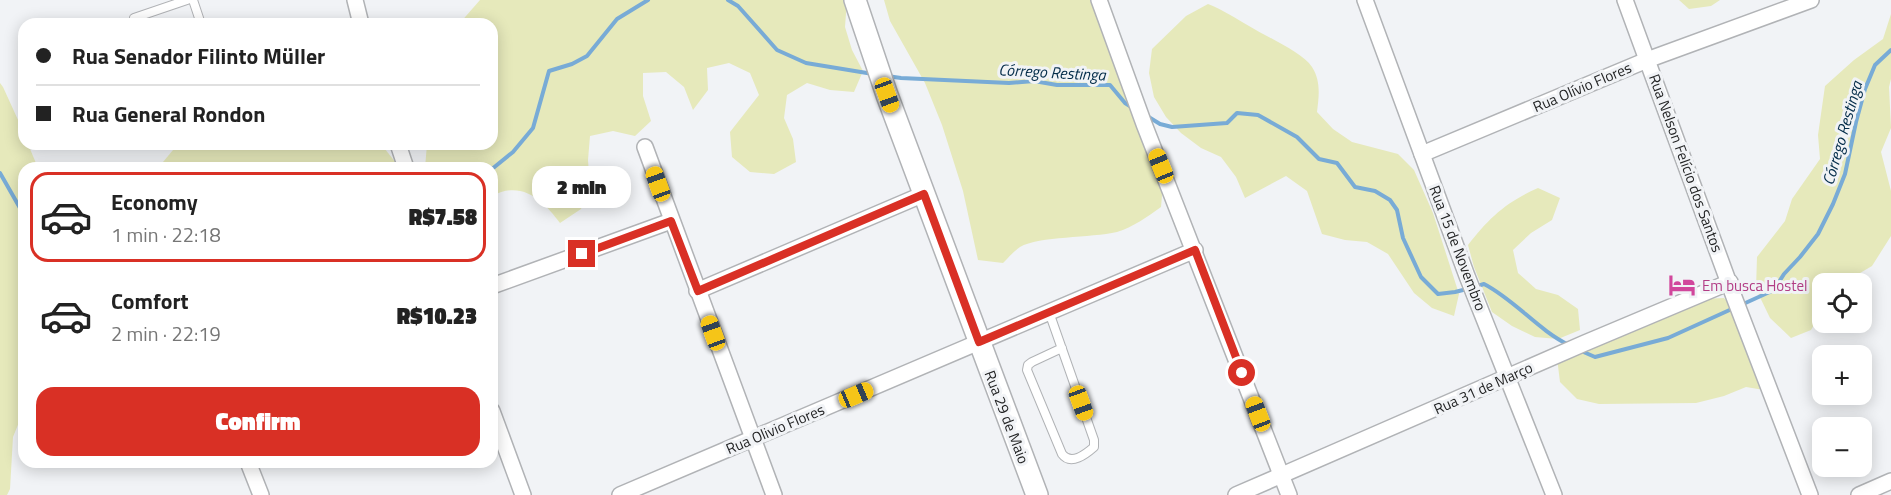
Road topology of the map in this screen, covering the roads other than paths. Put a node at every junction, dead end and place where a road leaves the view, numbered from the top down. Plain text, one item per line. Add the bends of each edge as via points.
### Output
1 (186, 0) edge
2 (193, 0) edge
3 (355, 0) edge
4 (855, 0) edge
5 (1099, 0) edge
6 (1365, 0) edge
7 (1625, 0) edge
8 (1811, 0) edge
9 (134, 18) dead end
10 (199, 18) edge
11 (360, 18) edge
12 (1647, 60) junction
13 (645, 147) dead end
14 (1422, 154) junction
15 (924, 194) junction
16 (671, 221) junction
17 (1195, 250) junction
18 (498, 284) edge
19 (1732, 290) junction
20 (698, 291) junction
21 (1049, 312) junction
22 (979, 342) junction
23 (1062, 348) junction
24 (1506, 379) junction
25 (498, 427) edge
26 (753, 439) junction
27 (250, 468) edge
28 (1281, 476) junction
29 (1891, 481) edge
30 (261, 495) edge
31 (523, 495) edge
32 (620, 495) edge
33 (774, 495) edge
34 (1036, 495) edge
35 (1236, 495) edge
36 (1289, 495) edge
37 (1554, 495) edge
38 (1810, 495) edge
39 (1859, 495) edge

1 - 9 lane
2 - 10 lane
3 - 11 street
4 - 15 main road, Rua 29 de Maio
5 - 17 street
6 - 14 street, Rua 15 de Novembro
7 - 12 street, Rua Nelson Felício dos Santos
8 - 12 street, Rua Olívio Flores
12 - 14 street, Rua Olívio Flores
12 - 19 street, Rua Nelson Felício dos Santos
13 - 16 street
14 - 24 street, Rua 15 de Novembro
15 - 20 street
15 - 22 main road, Rua 29 de Maio
16 - 18 street
16 - 20 street
17 - 21 street, Rua Olivio Flores
17 - 28 street
19 - 24 street, Rua 31 de Março via 1586,343
19 - 38 street, Rua Nelson Felício dos Santos
20 - 26 street
21 - 22 street, Rua Olivio Flores
21 - 23 lane
22 - 26 street, Rua Olivio Flores
22 - 34 main road, Rua 29 de Maio
23 - 23 lane via 1094,440 1094,447 1070,460 1062,454 1027,370 1032,362
24 - 28 street, Rua 31 de Março
24 - 37 street, Rua 15 de Novembro
25 - 31 street
26 - 32 street, Rua Olivio Flores
26 - 33 street
27 - 30 street
28 - 35 street, Rua 31 de Março
28 - 36 street
29 - 39 street

